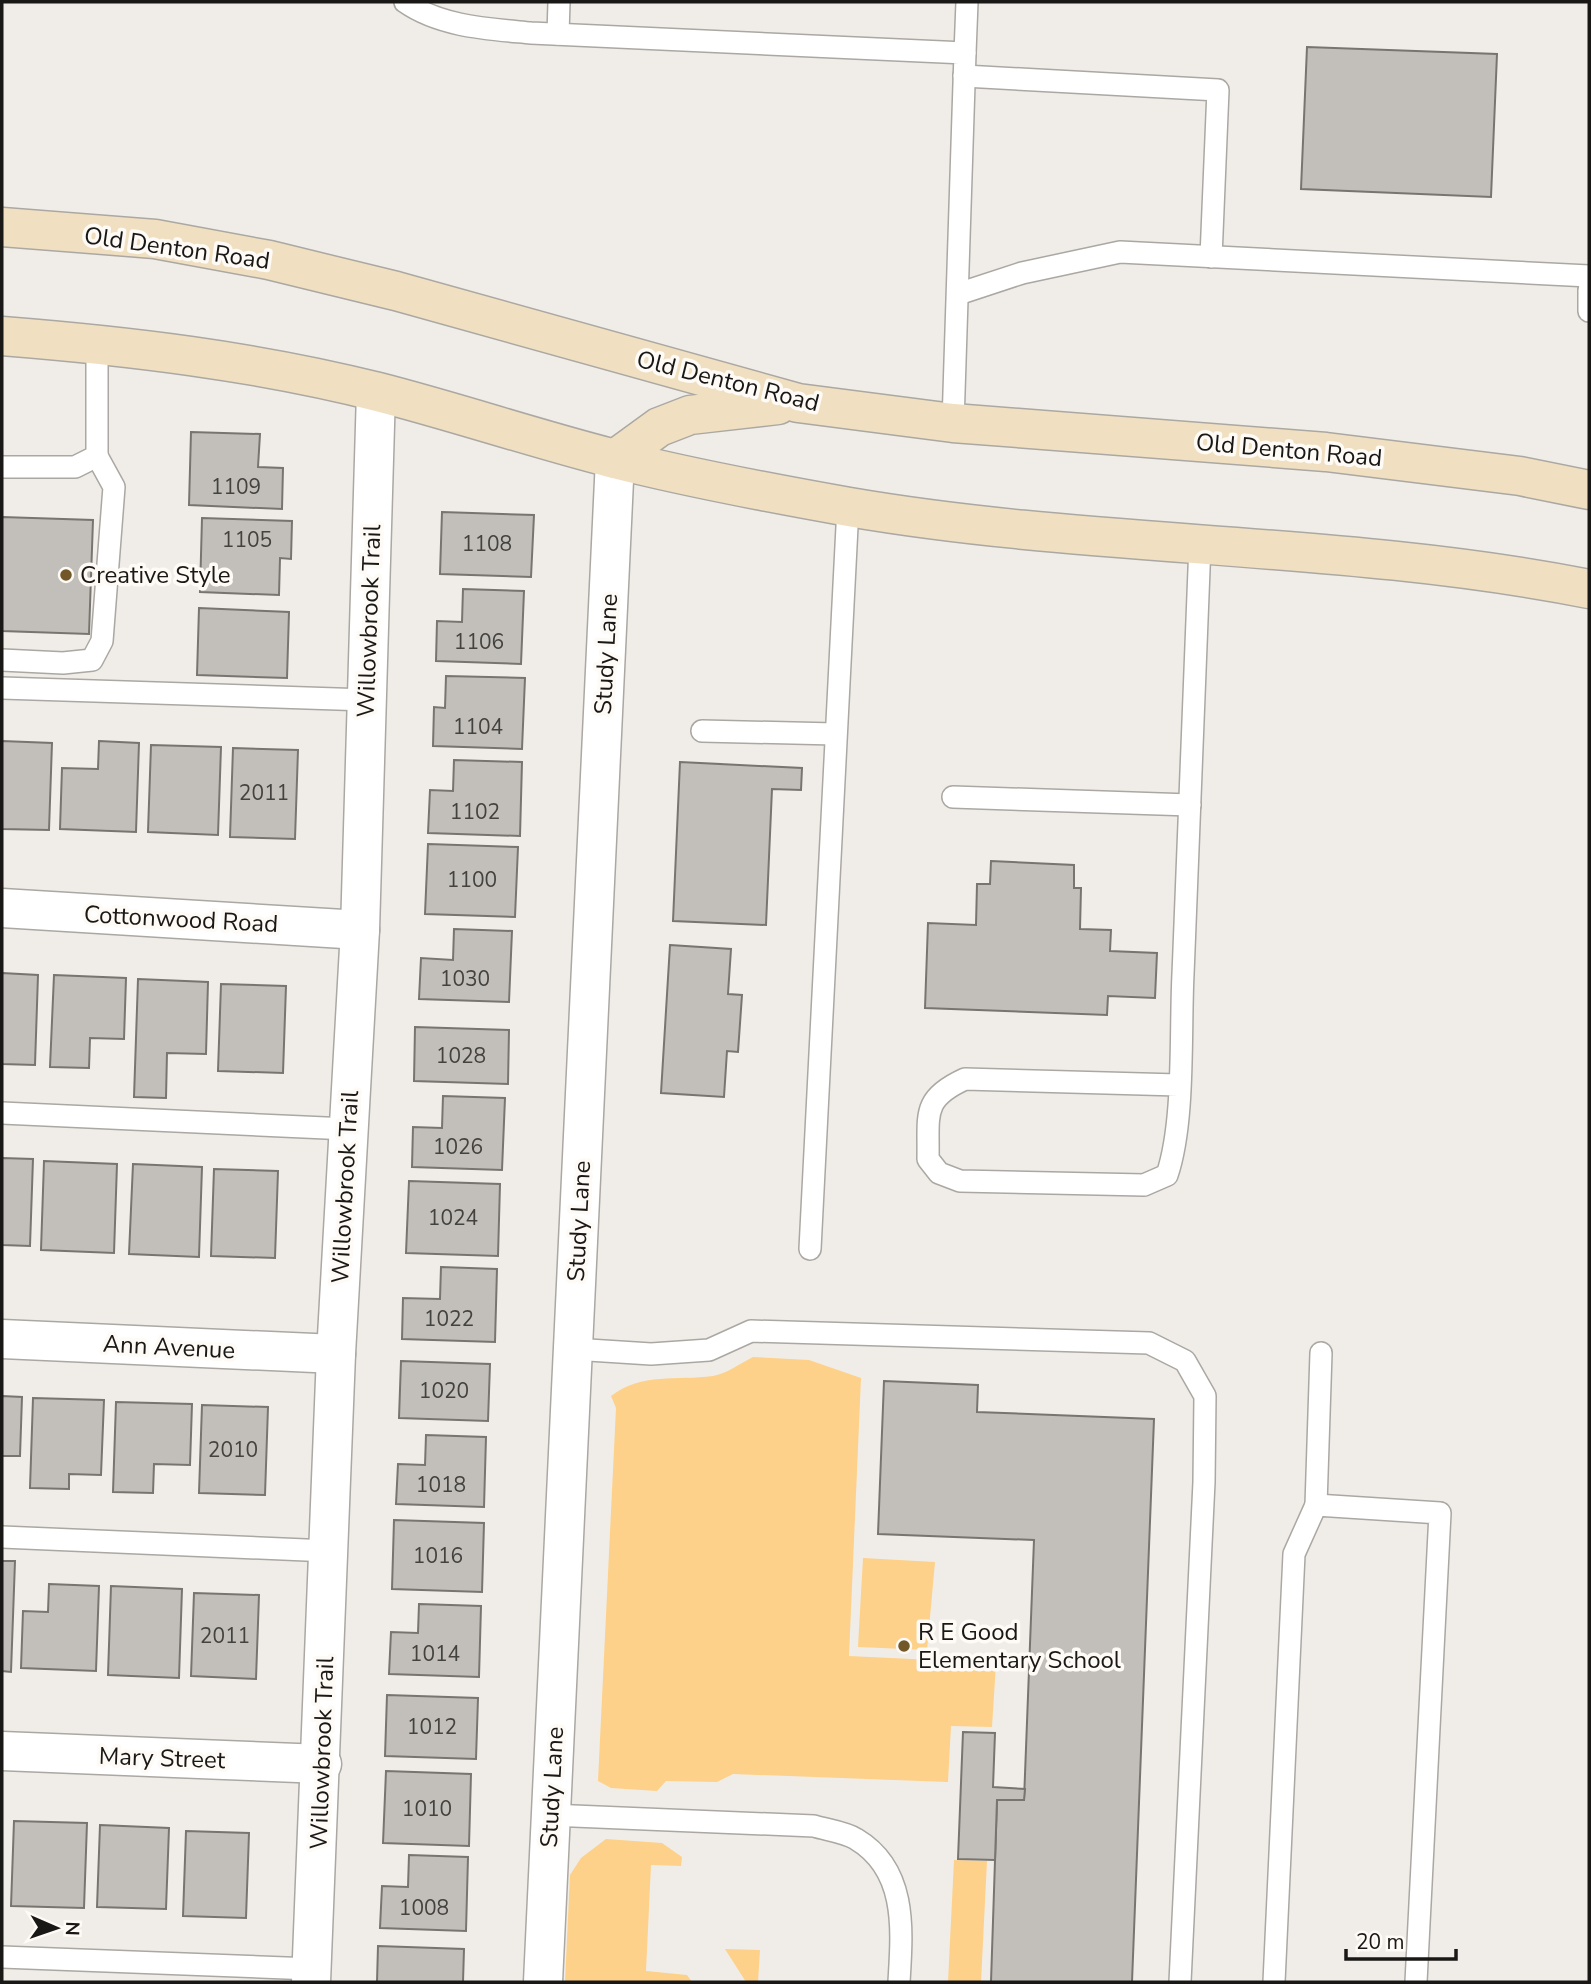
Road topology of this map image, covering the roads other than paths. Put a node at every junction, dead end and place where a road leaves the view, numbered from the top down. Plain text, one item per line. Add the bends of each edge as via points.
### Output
1 (405, 2) edge
2 (559, 2) edge
3 (967, 2) edge
4 (558, 34) junction
5 (965, 53) junction
6 (964, 76) junction
7 (2, 227) edge
8 (1211, 257) junction
9 (1589, 276) edge
10 (1589, 290) edge
11 (958, 294) junction
12 (1589, 311) edge
13 (2, 336) edge
14 (97, 344) junction
15 (376, 392) junction
16 (798, 403) junction
17 (953, 423) junction
18 (97, 456) junction
19 (615, 459) junction
20 (2, 467) edge
21 (1589, 490) edge
22 (848, 507) junction
23 (1200, 544) junction
24 (1589, 589) edge
25 (2, 660) edge
26 (2, 688) edge
27 (366, 700) junction
28 (702, 731) dead end
29 (835, 734) junction
30 (953, 797) dead end
31 (1190, 805) junction
32 (2, 908) edge
33 (360, 930) junction
34 (1178, 1085) junction
35 (2, 1113) edge
36 (348, 1129) junction
37 (810, 1249) dead end
38 (2, 1339) edge
39 (573, 1349) junction
40 (1321, 1353) dead end
41 (336, 1354) junction
42 (1316, 1505) junction
43 (2, 1537) edge
44 (329, 1551) junction
45 (2, 1751) edge
46 (322, 1764) junction
47 (550, 1815) junction
48 (2, 1957) edge
49 (311, 1976) edge
50 (542, 1982) edge
51 (900, 1982) edge
52 (1180, 1982) edge
53 (1274, 1982) edge
54 (1416, 1982) edge

1 - 4 lane via 419,11 472,27
2 - 4 lane
3 - 5 lane
4 - 5 lane
5 - 6 lane
6 - 8 lane via 1218,90
6 - 11 lane
7 - 16 main road, Old Denton Road via 155,239 269,260
8 - 9 lane
8 - 11 lane via 1120,252 1022,273
10 - 12 lane
11 - 17 lane
13 - 14 main road
14 - 15 main road via 234,363
14 - 18 lane
15 - 19 main road
15 - 27 street, Willowbrook Trail
16 - 17 main road, Old Denton Road
16 - 19 main road via 690,415 659,427
17 - 21 main road, Old Denton Road via 1326,452 1520,476
18 - 20 lane via 75,467
18 - 25 lane via 114,487 102,641 92,660
19 - 22 main road
19 - 39 street, Study Lane
22 - 23 main road via 958,523
22 - 29 lane
23 - 24 main road via 1398,561
23 - 31 lane
26 - 27 lane
27 - 33 street, Willowbrook Trail
28 - 29 lane
29 - 37 lane
30 - 31 lane
31 - 34 lane
32 - 33 street, Cottonwood Road
33 - 36 street, Willowbrook Trail
34 - 34 lane via 1175,1151 1167,1175 1144,1185 960,1181 939,1173 928,1159 929,1108 941,1090 965,1079
35 - 36 lane
36 - 41 street, Willowbrook Trail
38 - 41 street, Ann Avenue
39 - 47 street, Study Lane
39 - 52 lane via 651,1354 709,1350 751,1331 1149,1343 1185,1361 1205,1395
40 - 42 lane
41 - 44 street, Willowbrook Trail
42 - 53 lane via 1294,1554
42 - 54 lane via 1440,1513
43 - 44 lane
44 - 46 street, Willowbrook Trail
45 - 46 street, Mary Street
46 - 49 street, Willowbrook Trail
47 - 50 street, Study Lane
47 - 51 lane via 814,1826 856,1839 880,1860 895,1887 902,1918
48 - 49 lane

